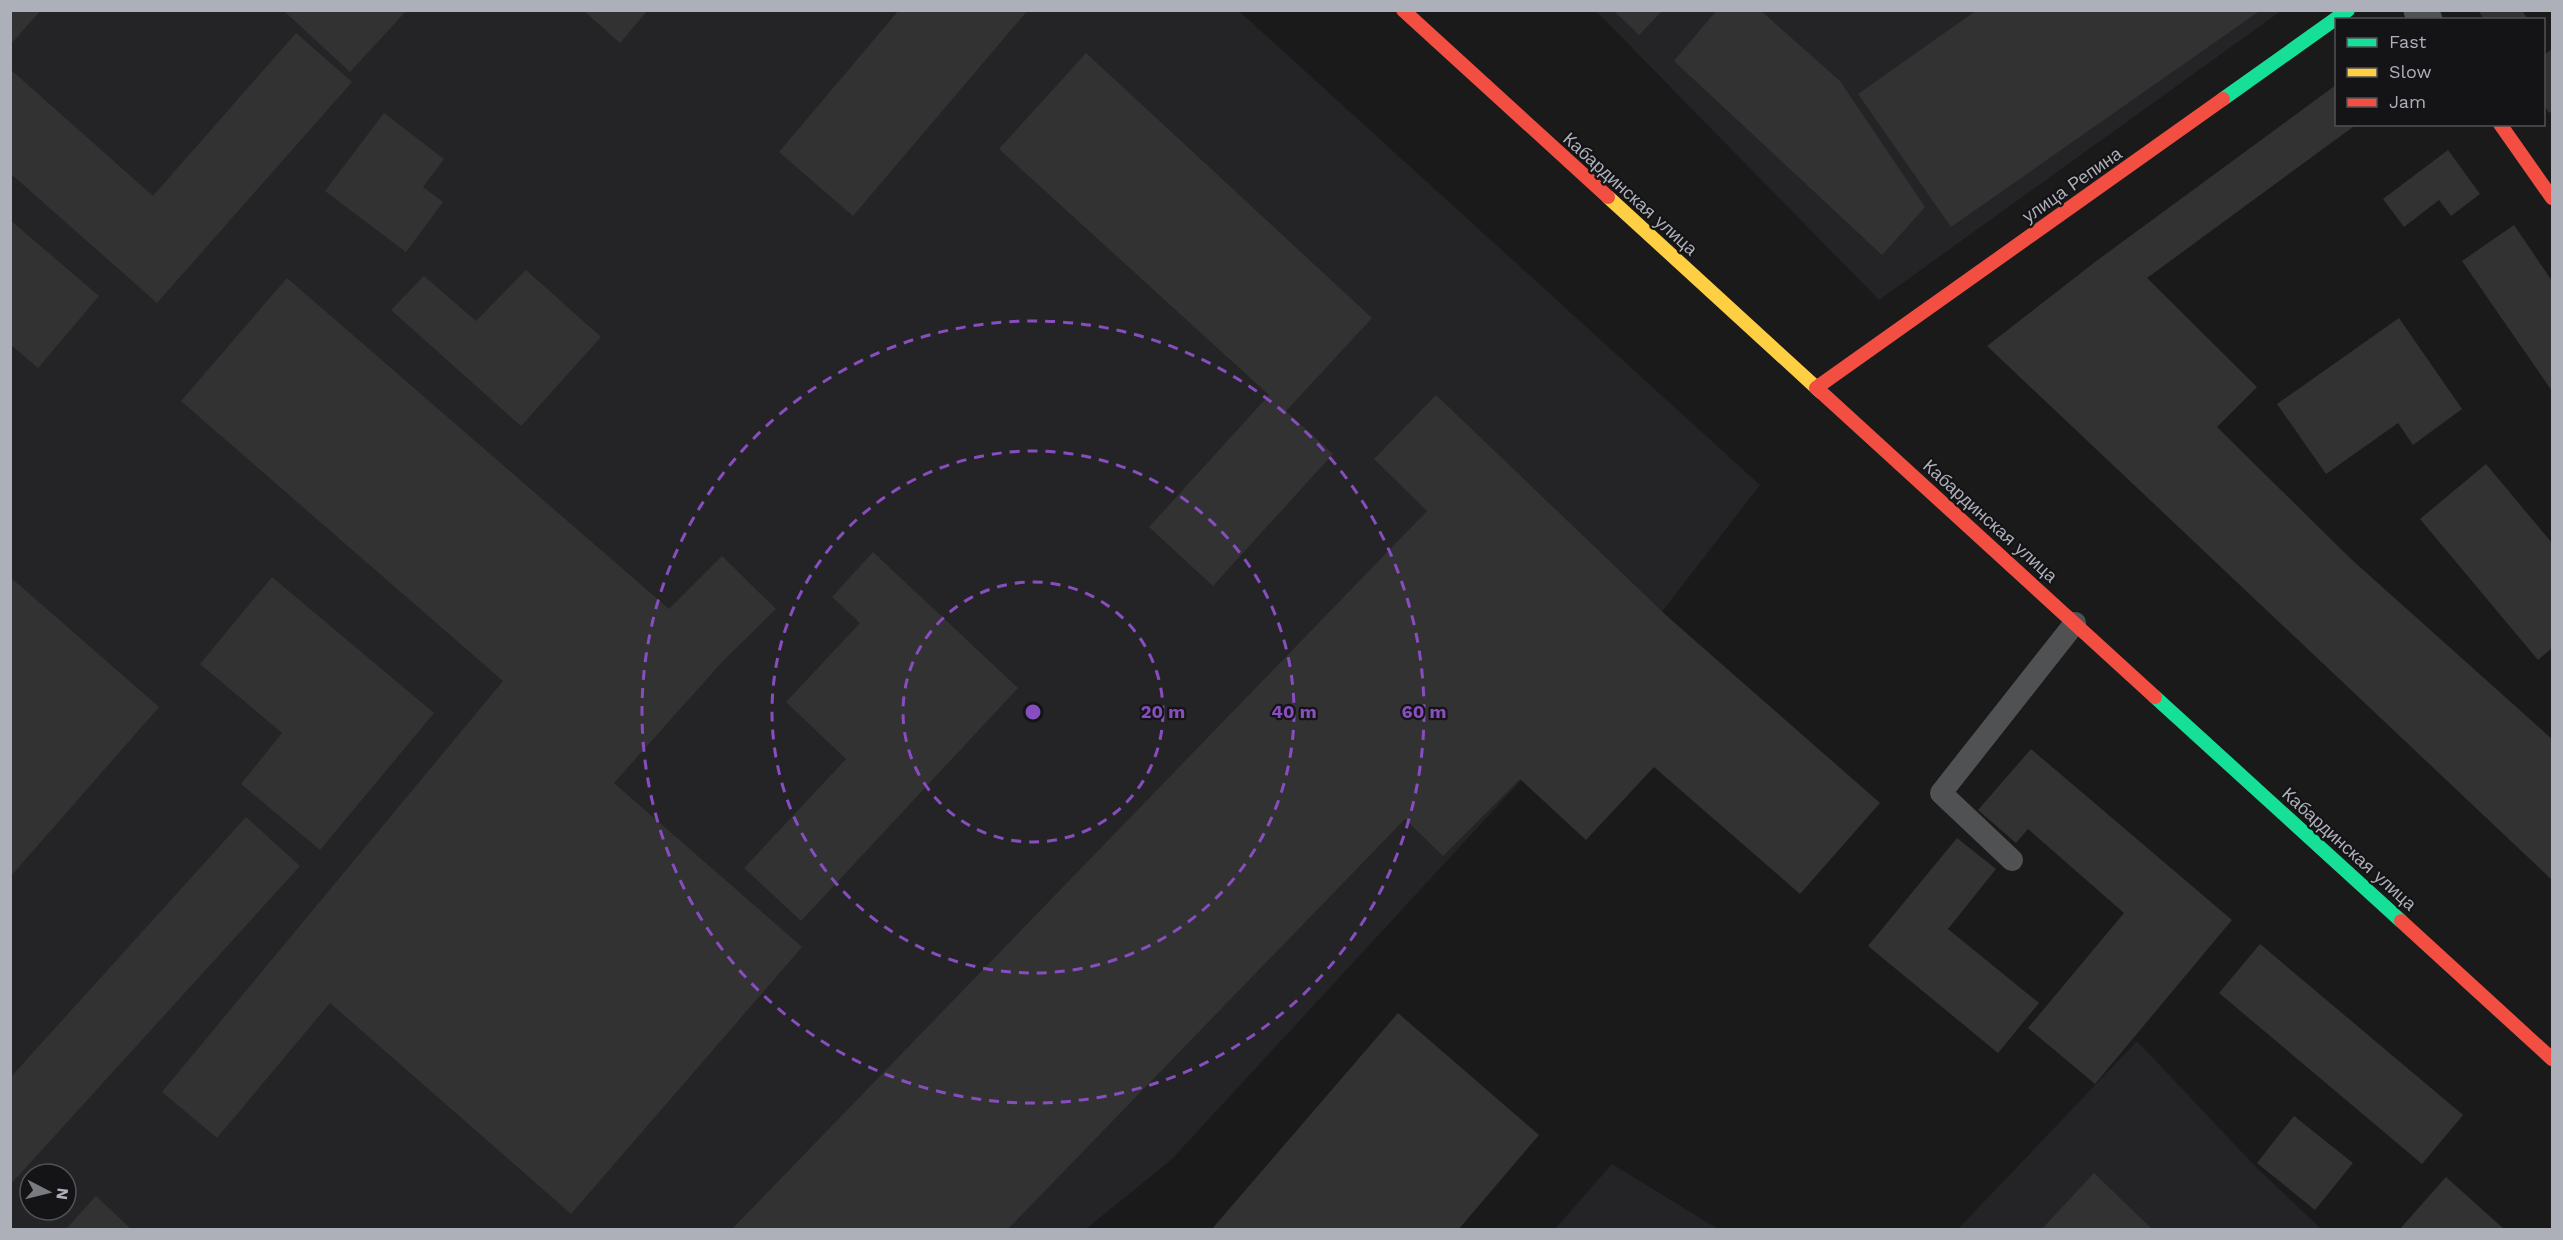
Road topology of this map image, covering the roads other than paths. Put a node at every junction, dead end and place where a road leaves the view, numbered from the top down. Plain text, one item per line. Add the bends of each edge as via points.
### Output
1 (1402, 10) edge
2 (2335, 19) edge
3 (2501, 126) edge
4 (2553, 198) edge
5 (1816, 388) junction
6 (2075, 623) junction
7 (2012, 860) dead end
8 (2553, 1059) edge

1 - 5 main road, Кабардинская улица
2 - 5 main road, улица Репина
3 - 4 main road
5 - 6 main road, Кабардинская улица
6 - 7 lane via 1941,793
6 - 8 main road, Кабардинская улица

